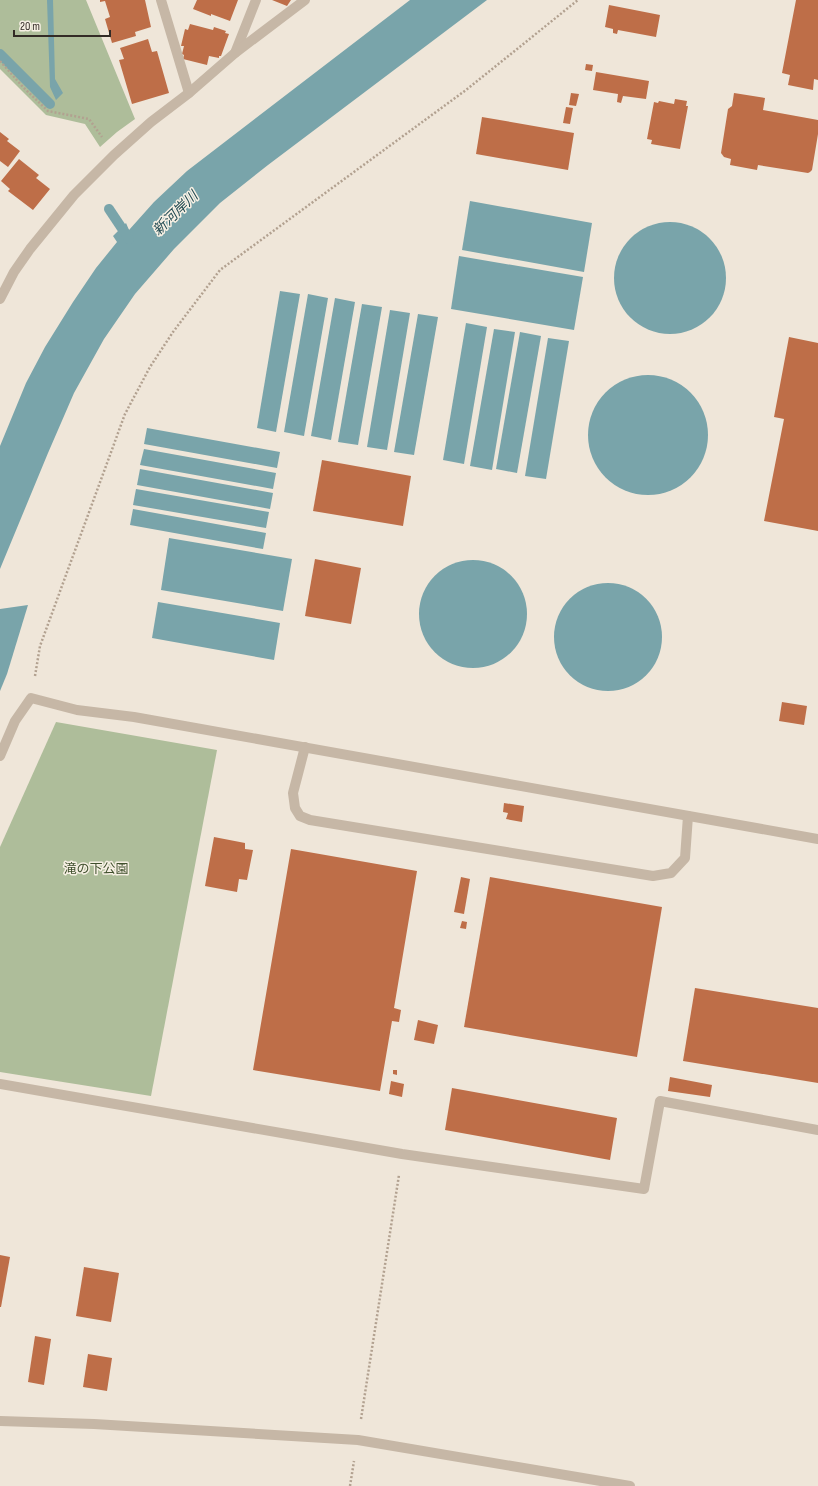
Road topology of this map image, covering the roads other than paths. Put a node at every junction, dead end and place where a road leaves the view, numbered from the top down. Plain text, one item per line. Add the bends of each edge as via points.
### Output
1 (160, 0) edge
2 (256, 0) edge
3 (305, 0) edge
4 (235, 53) junction
5 (189, 93) junction
6 (0, 299) edge
7 (305, 747) junction
8 (0, 756) edge
9 (688, 816) junction
10 (818, 839) edge
11 (0, 1084) edge
12 (818, 1130) edge
13 (1, 1421) edge
14 (630, 1486) edge

1 - 5 street
2 - 4 street
3 - 4 street
4 - 5 street
5 - 6 street via 151,122 74,195 30,249
7 - 8 street via 134,717 77,710 31,698 15,721
7 - 9 street
7 - 9 street via 293,793 295,808 300,816 310,820 653,876 671,872 685,858
9 - 10 street
11 - 12 street via 402,1154 644,1189 660,1101
13 - 14 street via 358,1440

